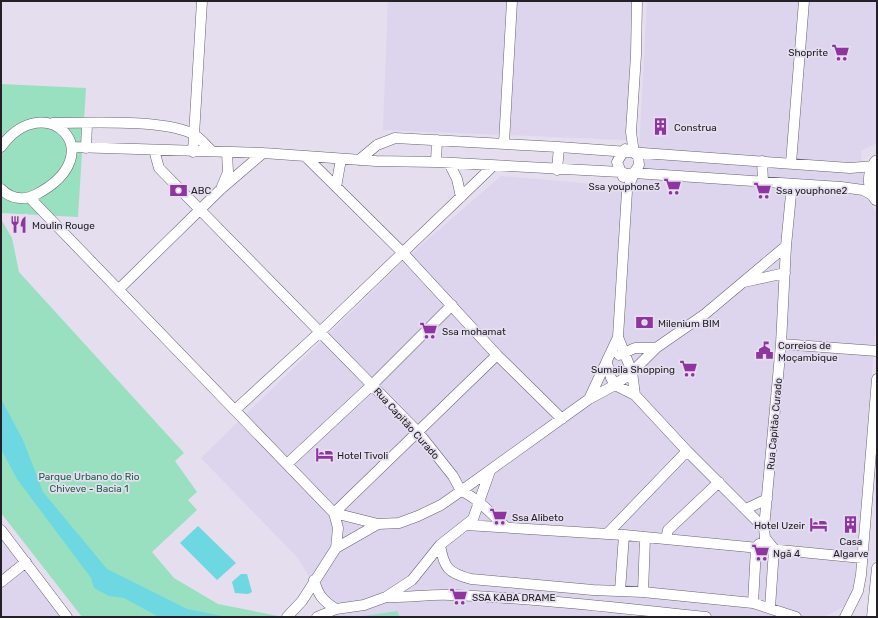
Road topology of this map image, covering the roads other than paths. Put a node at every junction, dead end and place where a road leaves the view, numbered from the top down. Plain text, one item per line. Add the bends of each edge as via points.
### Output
1 (202, 1) edge
2 (512, 1) edge
3 (637, 1) edge
4 (804, 1) edge
5 (51, 123) junction
6 (87, 123) junction
7 (631, 132) junction
8 (193, 133) junction
9 (438, 140) junction
10 (504, 143) junction
11 (559, 146) junction
12 (73, 147) junction
13 (1, 148) edge
14 (86, 148) junction
15 (154, 150) junction
16 (193, 152) junction
17 (212, 152) junction
18 (227, 152) junction
19 (624, 152) junction
20 (263, 153) junction
21 (634, 153) junction
22 (306, 157) junction
23 (341, 159) junction
24 (360, 160) junction
25 (762, 161) junction
26 (436, 162) junction
27 (449, 163) junction
28 (791, 163) junction
29 (876, 165) edge
30 (493, 166) junction
31 (557, 170) junction
32 (622, 172) junction
33 (634, 173) junction
34 (763, 182) junction
35 (792, 184) junction
36 (336, 187) junction
37 (221, 189) junction
38 (2, 192) edge
39 (627, 192) junction
40 (461, 197) junction
41 (30, 198) junction
42 (877, 198) edge
43 (201, 209) junction
44 (786, 246) junction
45 (403, 253) junction
46 (785, 273) junction
47 (743, 282) junction
48 (119, 289) junction
49 (452, 306) junction
50 (321, 331) junction
51 (618, 337) junction
52 (781, 344) junction
53 (656, 348) junction
54 (877, 351) edge
55 (624, 352) junction
56 (497, 355) junction
57 (607, 363) junction
58 (632, 372) junction
59 (877, 379) edge
60 (373, 384) junction
61 (615, 385) junction
62 (635, 395) junction
63 (589, 399) junction
64 (235, 410) junction
65 (562, 419) junction
66 (418, 432) junction
67 (687, 451) junction
68 (287, 464) junction
69 (490, 471) junction
70 (719, 482) junction
71 (461, 491) junction
72 (767, 498) junction
73 (478, 504) junction
74 (746, 509) junction
75 (334, 513) junction
76 (378, 524) junction
77 (466, 525) junction
78 (506, 527) junction
79 (764, 528) junction
80 (1, 530) edge
81 (607, 534) junction
82 (624, 535) junction
83 (645, 538) junction
84 (765, 538) junction
85 (666, 539) junction
86 (440, 545) junction
87 (336, 548) junction
88 (756, 548) junction
89 (774, 549) junction
90 (862, 558) junction
91 (26, 562) junction
92 (877, 568) edge
93 (314, 580) junction
94 (1, 582) edge
95 (593, 590) junction
96 (620, 591) junction
97 (643, 592) junction
98 (386, 597) junction
99 (753, 603) junction
100 (591, 605) junction
101 (770, 608) junction
102 (336, 609) junction
103 (290, 615) edge
104 (67, 617) edge
105 (317, 617) edge
106 (706, 617) edge
107 (796, 617) edge
108 (845, 617) edge
109 (872, 617) edge

1 - 8 street
2 - 10 street
3 - 7 street
4 - 28 street
5 - 6 street
5 - 12 street via 60,128
5 - 13 street via 37,122 22,127 6,140
6 - 8 street via 168,126
6 - 14 street
7 - 19 street
7 - 21 street
8 - 16 street
8 - 17 street
9 - 10 street
9 - 24 street via 389,139 377,144
9 - 26 street
10 - 11 street
11 - 19 street
11 - 31 street
12 - 14 street
12 - 41 street via 71,162 62,176 50,187
14 - 15 street
15 - 16 street
15 - 43 street, Rua Capitão Curado via 159,168
16 - 17 street
17 - 18 street
18 - 20 street
18 - 37 street via 228,172
19 - 21 street
19 - 32 street via 617,162
20 - 22 street
20 - 37 street
21 - 25 street
21 - 33 street via 638,156 639,165
22 - 23 street
22 - 36 street
23 - 24 street
23 - 36 street
24 - 26 street
25 - 28 street
25 - 34 street
26 - 27 street
27 - 30 street
27 - 40 street via 457,179
28 - 29 street via 850,168
29 - 42 highway via 871,184
30 - 31 street
30 - 40 street
31 - 32 street
32 - 33 street
32 - 39 street
33 - 34 street
33 - 39 street
34 - 35 street
35 - 42 street via 863,190
35 - 44 street, Rua Capitão Curado
36 - 45 street
37 - 43 street
38 - 41 street via 22,199
39 - 51 street
40 - 45 street
41 - 48 street
43 - 48 street
43 - 50 street, Rua Capitão Curado
44 - 46 street, Rua Capitão Curado
44 - 47 street
45 - 49 street
45 - 50 street
46 - 47 street
46 - 52 street, Rua Capitão Curado
47 - 53 street via 705,314
48 - 64 street
49 - 56 street
49 - 60 street
50 - 60 street, Rua Capitão Curado
50 - 64 street
51 - 55 street
51 - 57 street
52 - 54 street
52 - 72 street, Rua Capitão Curado
53 - 55 street via 636,348
53 - 58 street
55 - 57 street
55 - 58 street
56 - 65 street
56 - 66 street
57 - 61 street
57 - 63 street
58 - 61 street
58 - 62 street
59 - 90 street
60 - 66 street, Rua Capitão Curado
60 - 68 street
61 - 62 street
61 - 63 street
62 - 67 street
63 - 65 street
64 - 68 street
65 - 69 street
66 - 71 street, Rua Capitão Curado via 453,476
66 - 75 street
67 - 70 street
67 - 81 street
68 - 75 street
69 - 71 street
69 - 73 street
70 - 74 street
70 - 85 street via 668,530
71 - 73 street via 472,496
71 - 76 street via 441,505 418,516 399,523
72 - 74 street
72 - 79 street, Rua Capitão Curado
73 - 77 street via 473,518
73 - 78 street
74 - 79 street
75 - 76 street
75 - 87 street via 338,528
76 - 87 street
77 - 78 street
77 - 86 street
78 - 81 street
79 - 84 street, Rua Capitão Curado
80 - 91 street
81 - 82 street
82 - 83 street
82 - 96 street
83 - 85 street
83 - 97 street
84 - 88 street
84 - 89 street
85 - 88 street
86 - 95 street via 444,562 456,575 471,579
86 - 98 street via 412,580
87 - 93 street
88 - 89 street
88 - 99 street
89 - 90 street
89 - 101 street
90 - 108 street via 858,591
91 - 94 street
91 - 104 street
92 - 109 street
93 - 102 street via 323,601
93 - 103 street
95 - 96 street
95 - 100 street
96 - 97 street
97 - 99 street
98 - 100 street via 449,595
98 - 102 street via 364,605
99 - 101 street
100 - 106 street
101 - 107 street
102 - 105 street

